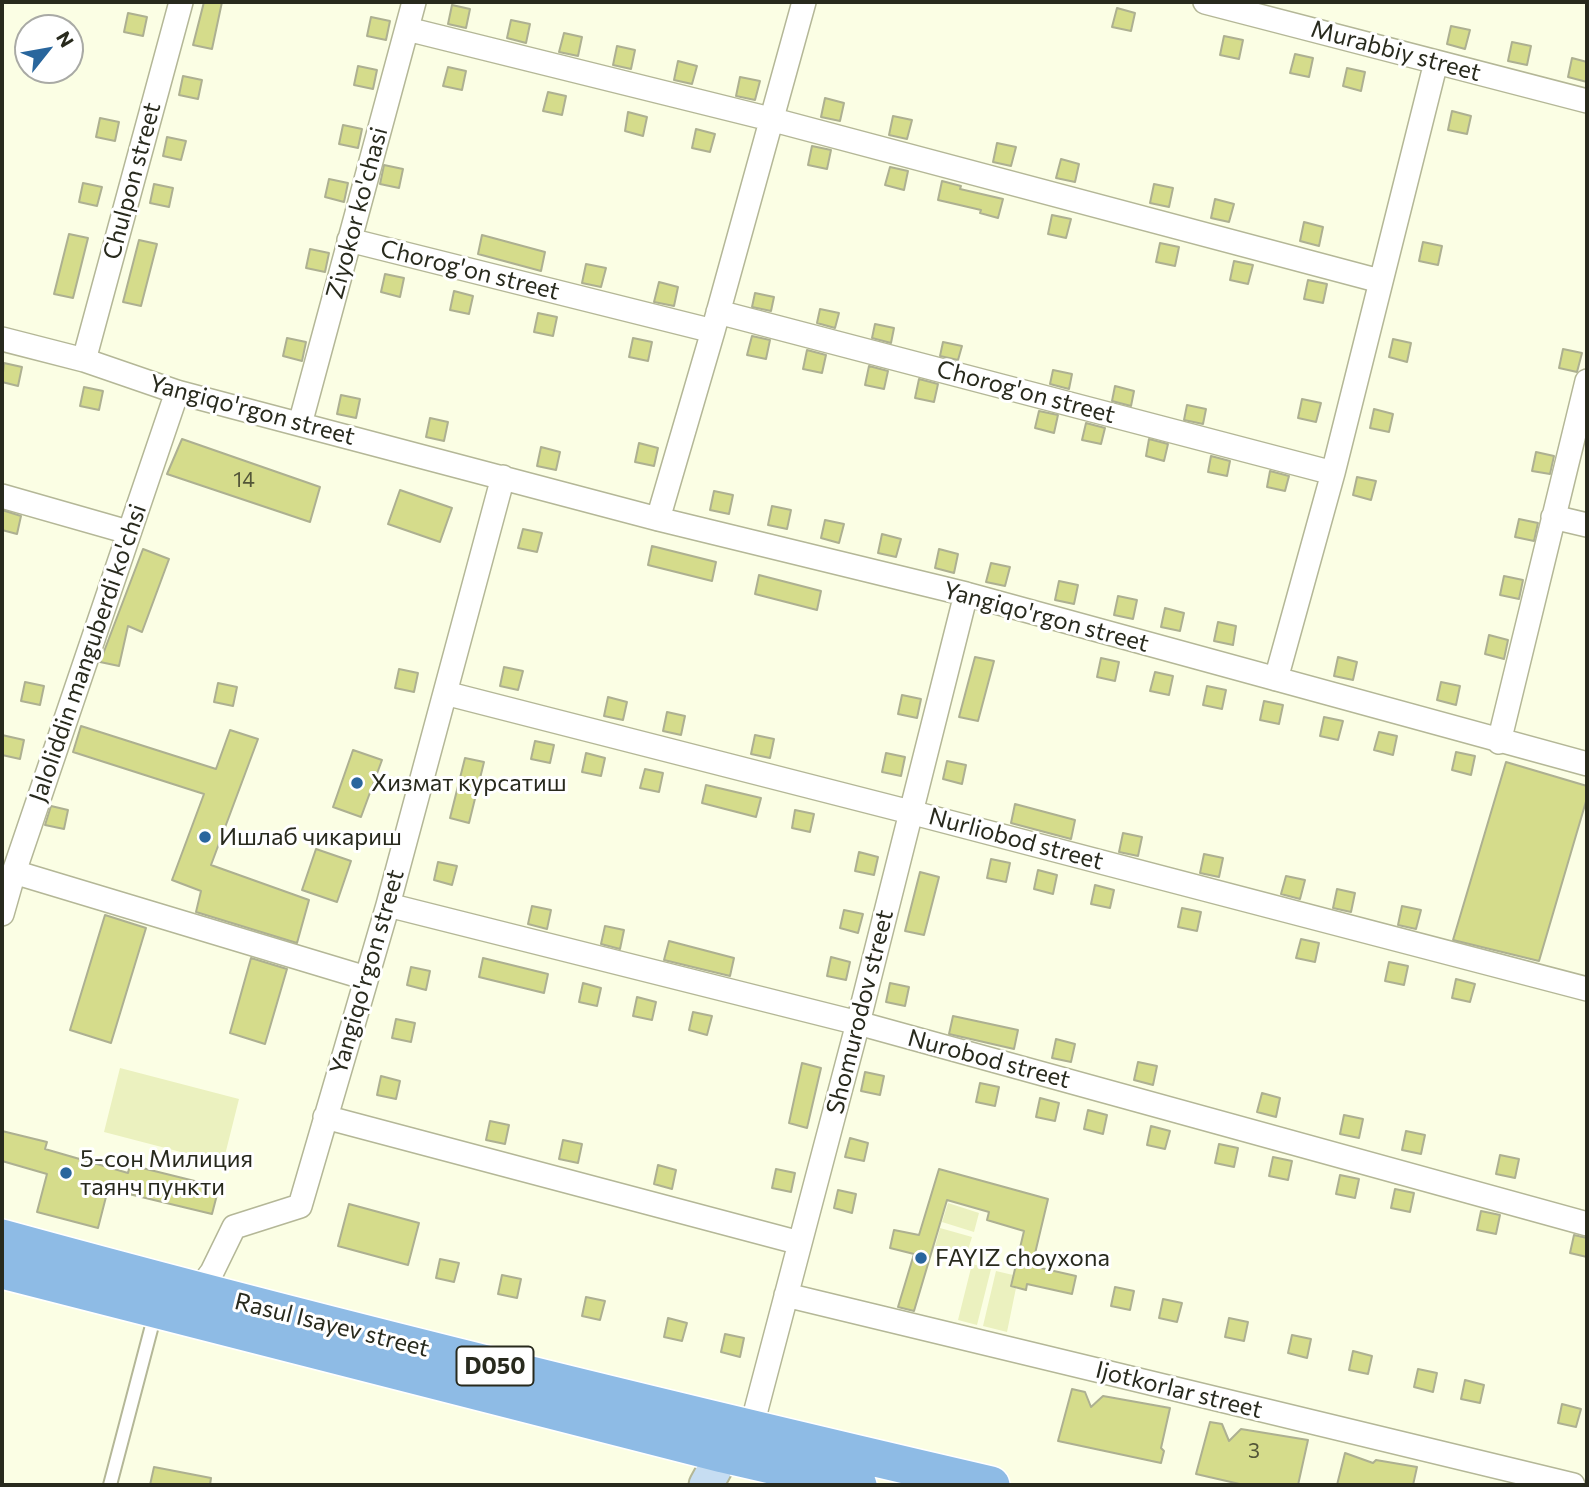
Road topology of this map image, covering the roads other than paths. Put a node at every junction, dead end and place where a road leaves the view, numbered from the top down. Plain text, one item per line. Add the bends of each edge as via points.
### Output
1 (181, 2) edge
2 (414, 2) edge
3 (804, 2) edge
4 (1205, 2) edge
5 (407, 29) junction
6 (1436, 62) junction
7 (1587, 101) edge
8 (770, 119) junction
9 (349, 240) junction
10 (1381, 281) junction
11 (716, 321) junction
12 (2, 339) edge
13 (84, 360) junction
14 (1587, 381) edge
15 (177, 393) junction
16 (300, 424) junction
17 (1333, 473) junction
18 (503, 477) junction
19 (2, 496) edge
20 (1553, 517) junction
21 (658, 519) junction
22 (1587, 525) edge
23 (128, 532) junction
24 (966, 594) junction
25 (1276, 679) junction
26 (445, 693) junction
27 (1499, 742) junction
28 (1587, 764) edge
29 (910, 811) junction
30 (14, 872) junction
31 (4, 903) edge
32 (388, 905) junction
33 (366, 978) junction
34 (1587, 989) edge
35 (858, 1023) junction
36 (325, 1117) junction
37 (1587, 1224) edge
38 (2, 1238) edge
39 (800, 1242) junction
40 (2, 1270) edge
41 (197, 1292) junction
42 (786, 1295) junction
43 (156, 1310) junction
44 (751, 1429) junction
45 (715, 1470) edge
46 (110, 1485) edge
47 (858, 1485) edge
48 (991, 1485) edge
49 (1573, 1485) edge

1 - 13 street, Chulpon street
2 - 5 street, Ziyokor ko'chasi
3 - 8 street
4 - 6 street, Murabbiy street
5 - 8 street
5 - 9 street, Ziyokor ko'chasi
6 - 7 street, Murabbiy street
6 - 10 street
8 - 10 street
8 - 11 street
9 - 11 street, Chorog'on street
9 - 16 street, Ziyokor ko'chasi
10 - 17 street
11 - 17 street, Chorog'on street
11 - 21 street
12 - 13 street, Yangiqo'rgon street
13 - 15 street, Yangiqo'rgon street
14 - 20 street
15 - 16 street, Yangiqo'rgon street
15 - 23 street, Jaloliddin manguberdi ko'chsi
16 - 18 street, Yangiqo'rgon street
17 - 25 street
18 - 21 street, Yangiqo'rgon street
18 - 26 street, Yangiqo'rgon street
19 - 23 street
20 - 22 street
20 - 27 street
21 - 24 street, Yangiqo'rgon street
23 - 30 street, Jaloliddin manguberdi ko'chsi
24 - 25 street, Yangiqo'rgon street
24 - 29 street, Shomurodov street
25 - 27 street, Yangiqo'rgon street
26 - 29 street, Nurliobod street
26 - 32 street, Yangiqo'rgon street
27 - 28 street, Yangiqo'rgon street
29 - 34 street, Nurliobod street
29 - 35 street, Shomurodov street
30 - 31 street, Jaloliddin manguberdi ko'chsi
30 - 33 street
32 - 33 street, Yangiqo'rgon street
32 - 35 street, Nurobod street
33 - 36 street, Yangiqo'rgon street
35 - 37 street, Nurobod street
35 - 39 street, Shomurodov street
36 - 39 street
36 - 41 street, Yangiqo'rgon street via 300,1206 234,1227
38 - 41 main road, Rasul Isayev street / D050
39 - 42 street, Shomurodov street
40 - 43 main road, Rasul Isayev street / D050
41 - 44 main road, Rasul Isayev street / D050
42 - 44 street, Shomurodov street
42 - 49 street, Ijotkorlar street
43 - 45 main road, Rasul Isayev street / D050
43 - 46 lane
44 - 48 main road, Rasul Isayev street / D050
45 - 47 main road, Rasul Isayev street / D050

